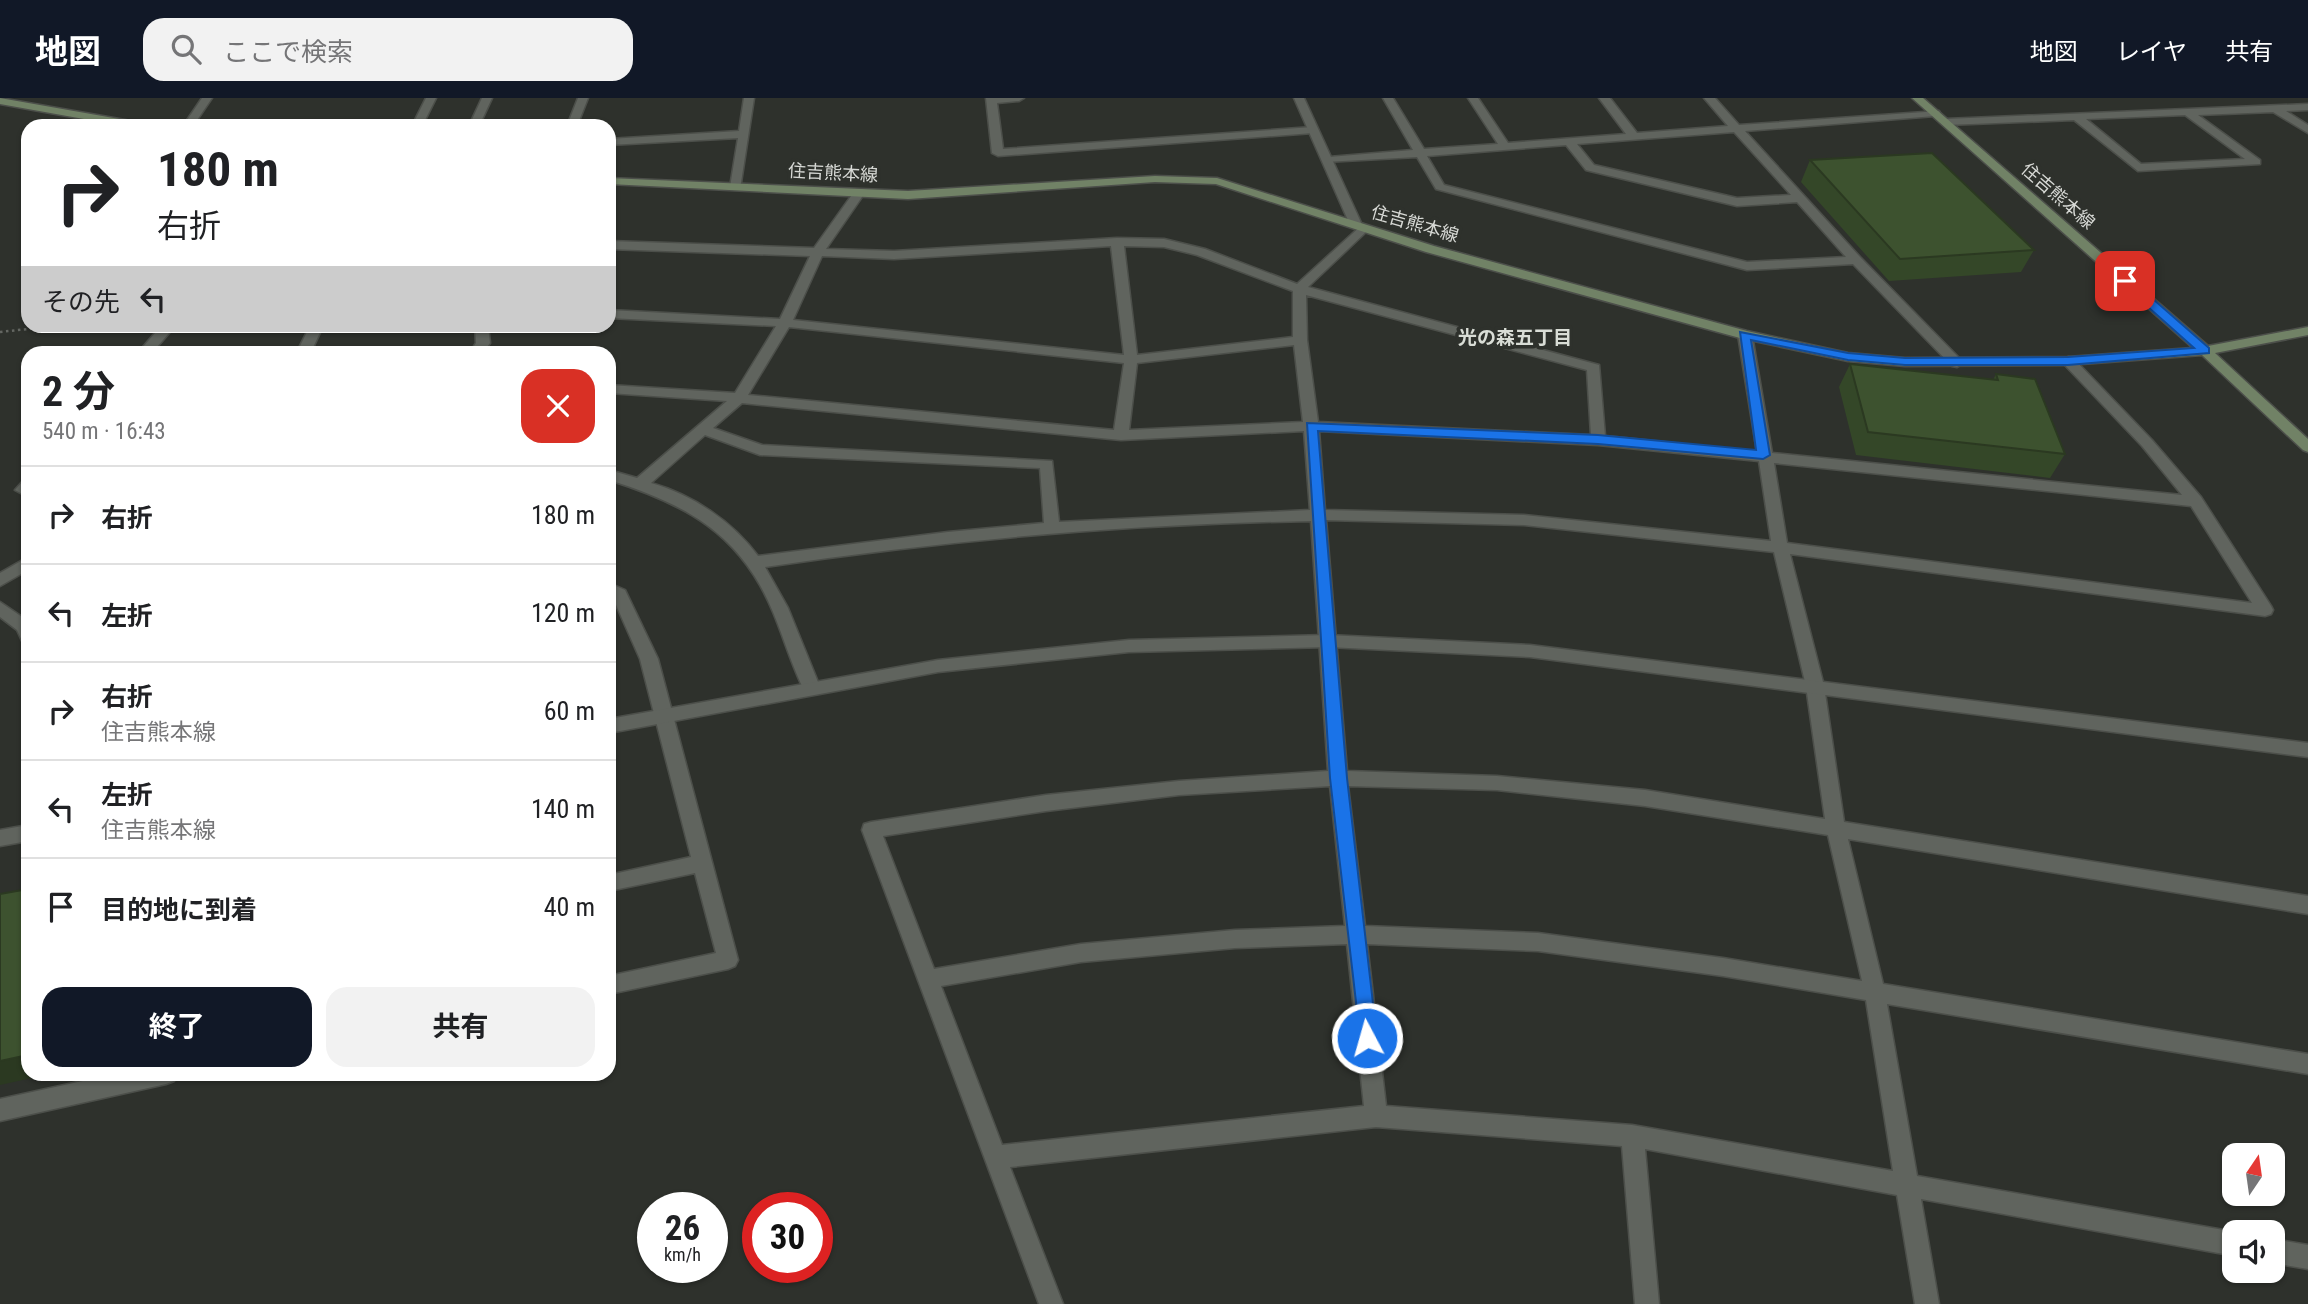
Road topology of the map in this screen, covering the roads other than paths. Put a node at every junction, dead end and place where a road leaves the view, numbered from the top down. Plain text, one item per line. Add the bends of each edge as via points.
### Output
1 (207, 98) edge
2 (431, 98) edge
3 (487, 98) edge
4 (583, 98) edge
5 (749, 98) edge
6 (1019, 98) edge
7 (1299, 98) edge
8 (1388, 98) edge
9 (1473, 98) edge
10 (1604, 98) edge
11 (1709, 98) edge
12 (1917, 98) edge
13 (991, 99) edge
14 (0, 101) edge
15 (2308, 107) edge
16 (2276, 109) junction
17 (2186, 111) junction
18 (1935, 113) junction
19 (2077, 117) junction
20 (102, 119) edge
21 (193, 119) edge
22 (420, 119) edge
23 (477, 119) edge
24 (575, 119) edge
25 (1946, 122) junction
26 (1737, 128) junction
27 (1313, 130) junction
28 (2308, 130) edge
29 (744, 134) junction
30 (1634, 136) junction
31 (1569, 141) junction
32 (616, 142) edge
33 (1505, 146) junction
34 (1420, 152) junction
35 (1329, 159) junction
36 (616, 181) edge
37 (736, 187) junction
38 (858, 194) junction
39 (1800, 198) junction
40 (1360, 228) junction
41 (1117, 242) junction
42 (616, 245) edge
43 (817, 253) junction
44 (1856, 260) junction
45 (1299, 289) junction
46 (616, 314) edge
47 (785, 323) junction
48 (2308, 331) edge
49 (1745, 335) junction
50 (1300, 340) junction
51 (2205, 351) junction
52 (1130, 360) junction
53 (2068, 361) junction
54 (1957, 363) junction
55 (616, 389) edge
56 (739, 398) junction
57 (1311, 426) junction
58 (703, 429) junction
59 (1121, 435) junction
60 (1598, 440) junction
61 (2308, 447) edge
62 (1763, 455) junction
63 (616, 477) edge
64 (641, 483) junction
65 (2196, 501) junction
66 (1319, 517) junction
67 (1052, 525) junction
68 (1780, 545) junction
69 (758, 562) junction
70 (21, 568) edge
71 (0, 580) edge
72 (616, 592) edge
73 (0, 608) edge
74 (21, 625) edge
75 (1328, 641) junction
76 (811, 687) junction
77 (1815, 687) junction
78 (663, 716) junction
79 (616, 725) edge
80 (2308, 750) edge
81 (1338, 778) junction
82 (1835, 827) junction
83 (21, 834) edge
84 (0, 838) edge
85 (704, 863) junction
86 (616, 882) edge
87 (2308, 905) edge
88 (1356, 934) junction
89 (930, 979) junction
90 (616, 984) edge
91 (1875, 992) junction
92 (2308, 1064) edge
93 (134, 1081) edge
94 (0, 1110) edge
95 (1376, 1116) junction
96 (1632, 1136) junction
97 (995, 1157) junction
98 (1905, 1187) junction
99 (2222, 1242) edge
100 (2285, 1253) edge
101 (2308, 1257) edge
102 (1051, 1304) edge
103 (1647, 1304) edge
104 (1927, 1304) edge

1 - 21 street
2 - 22 street
3 - 23 street
4 - 24 street
5 - 29 street
6 - 13 street
7 - 27 street
8 - 34 street
9 - 33 street
10 - 30 street
11 - 26 street
12 - 18 main road, 住吉熊本線
13 - 27 street via 998,153
14 - 20 main road
15 - 16 street
16 - 17 street
16 - 28 street
17 - 19 street
17 - 19 street via 2256,162 2138,168
18 - 25 main road, 住吉熊本線
18 - 26 street
19 - 25 street
25 - 51 main road, 住吉熊本線
26 - 30 street
26 - 39 street
27 - 35 street
29 - 32 street
29 - 37 street
30 - 31 street
31 - 33 street
31 - 39 street via 1590,168 1737,202
33 - 34 street
34 - 35 street
34 - 44 street via 1440,187 1747,266
35 - 40 street
36 - 37 main road, 住吉熊本線
37 - 38 main road, 住吉熊本線
38 - 40 main road, 住吉熊本線 via 1188,178 1255,191
38 - 43 street
39 - 44 street
40 - 45 street
40 - 49 main road, 住吉熊本線
41 - 43 street via 894,256
41 - 45 street via 1164,243 1201,252
41 - 52 street
42 - 43 street
43 - 47 street
44 - 54 street
45 - 50 street
45 - 60 street via 1594,368
46 - 47 street
47 - 52 street
47 - 56 street
48 - 51 main road
49 - 54 main road, 住吉熊本線 via 1848,356
49 - 62 street
50 - 52 street
50 - 57 street
51 - 53 main road, 住吉熊本線
51 - 61 main road, 住吉熊本線
52 - 59 street
53 - 54 main road, 住吉熊本線
53 - 65 street
55 - 56 street
56 - 58 street
56 - 59 street
57 - 59 street
57 - 60 street
57 - 66 street
58 - 64 street
58 - 67 street via 760,450 1047,464
60 - 62 street
62 - 65 street
62 - 68 street
63 - 64 street
64 - 69 street via 687,502 728,531
65 - 68 street via 2265,610
66 - 67 street
66 - 68 street via 1525,520
66 - 75 street
67 - 69 street
68 - 77 street
69 - 76 street via 785,614
70 - 71 street
72 - 78 street via 649,659
73 - 74 street
75 - 76 street via 1129,646 938,666
75 - 77 street via 1530,651
75 - 81 street
76 - 78 street
77 - 80 street
77 - 82 street
78 - 79 street
78 - 85 street
81 - 82 street via 1510,784 1646,798
81 - 88 street
81 - 89 street via 1059,801 871,830
82 - 87 street
82 - 91 street
83 - 84 street
85 - 86 street
85 - 90 street via 728,960
88 - 89 street via 1082,953
88 - 91 street via 1538,942
88 - 95 street
89 - 97 street
91 - 92 street
91 - 98 street
93 - 94 street
95 - 96 street
95 - 97 street
96 - 98 street
96 - 103 street
97 - 102 street
98 - 99 street
98 - 104 street
100 - 101 street

